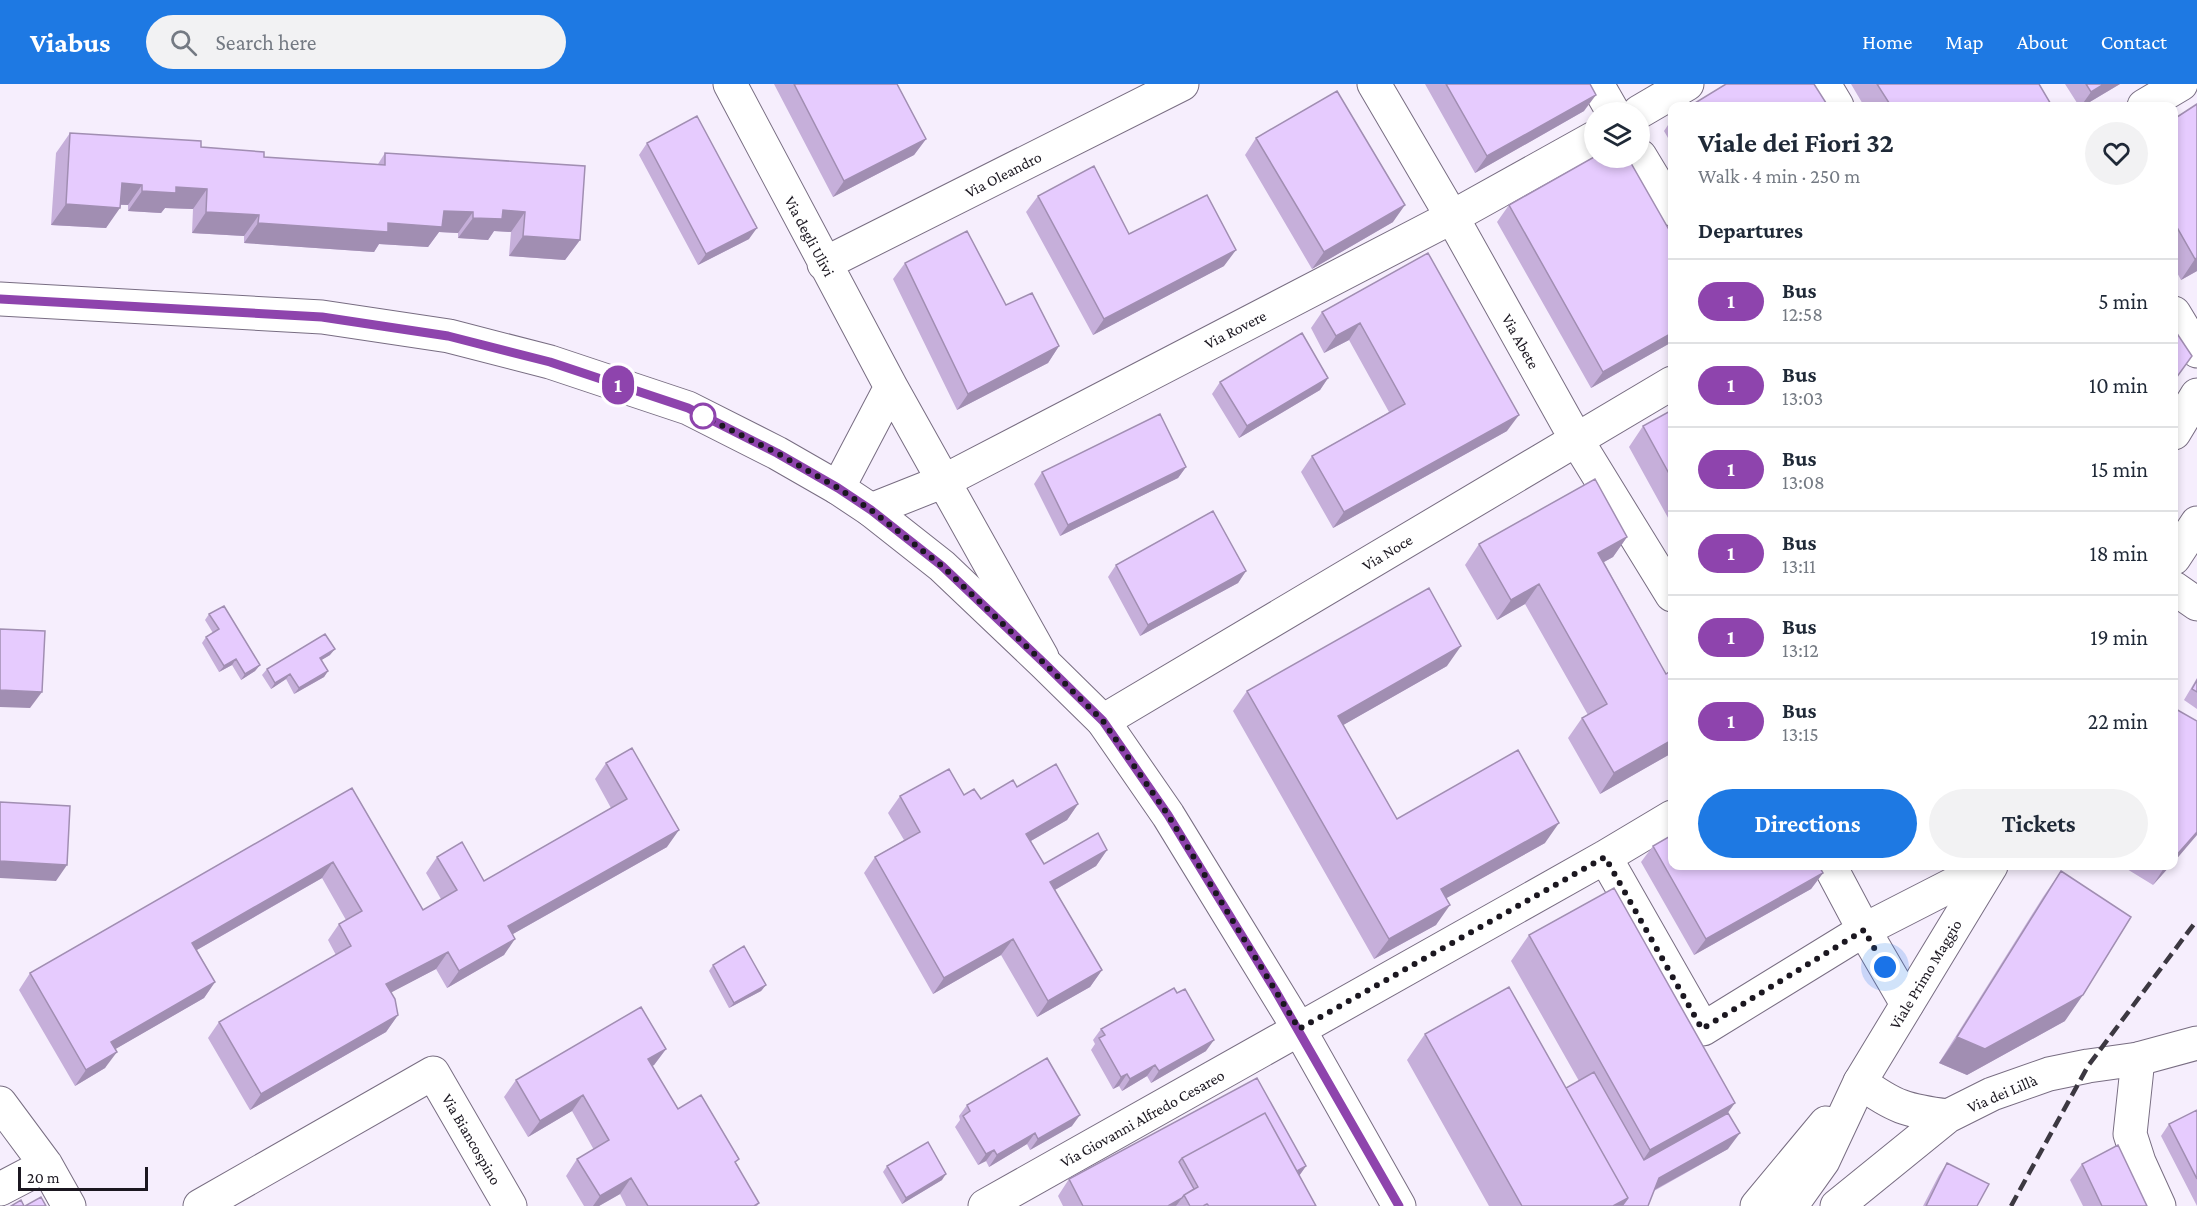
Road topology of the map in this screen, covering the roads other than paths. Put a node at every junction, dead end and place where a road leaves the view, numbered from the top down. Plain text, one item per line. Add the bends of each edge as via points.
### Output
1 (730, 84) edge
2 (1182, 84) edge
3 (1374, 84) edge
4 (1598, 84) edge
5 (1687, 84) edge
6 (1824, 84) edge
7 (2181, 84) edge
8 (1608, 102) edge
9 (1835, 102) edge
10 (2151, 102) edge
11 (1650, 106) edge
12 (1584, 144) edge
13 (1647, 168) edge
14 (1668, 202) edge
15 (1452, 217) junction
16 (824, 264) junction
17 (0, 299) edge
18 (2178, 320) edge
19 (2197, 351) edge
20 (1668, 385) edge
21 (891, 387) junction
22 (2197, 394) edge
23 (2178, 426) edge
24 (1576, 439) junction
25 (944, 481) junction
26 (838, 488) junction
27 (871, 510) junction
28 (2197, 523) edge
29 (2178, 552) edge
30 (1668, 588) edge
31 (2178, 591) edge
32 (2197, 604) edge
33 (1045, 664) junction
34 (1103, 721) junction
35 (1668, 819) edge
36 (1605, 857) junction
37 (1832, 870) edge
38 (1982, 870) edge
39 (1988, 870) edge
40 (1864, 930) junction
41 (1907, 1004) junction
42 (1299, 1029) junction
43 (2197, 1043) edge
44 (2138, 1059) junction
45 (1860, 1082) junction
46 (0, 1103) edge
47 (1948, 1116) junction
48 (46, 1165) junction
49 (0, 1190) edge
50 (999, 1203) edge
51 (69, 1206) edge
52 (200, 1206) edge
53 (510, 1206) edge
54 (1399, 1206) edge
55 (1756, 1206) edge
56 (1791, 1206) edge
57 (1837, 1206) edge
58 (2159, 1206) edge

1 - 16 street, Via degli Ulivi
2 - 16 street, Via Oleandro
3 - 15 street, Via Abete
4 - 8 street
5 - 11 street
6 - 9 street
7 - 10 street
12 - 15 street, Via Rovere
13 - 14 street
15 - 24 street, Via Abete
15 - 25 street, Via Rovere
16 - 21 street, Via degli Ulivi
17 - 26 street via 322,317 448,336 550,362 688,408
18 - 19 street
20 - 24 street, Via Noce
21 - 25 street, Via degli Ulivi
21 - 26 street
22 - 23 street
24 - 30 street, Via Abete
24 - 34 street, Via Noce
25 - 27 street, Via Rovere
25 - 33 street, Via degli Ulivi
26 - 27 street
27 - 33 street via 942,566
28 - 29 street
31 - 32 street
33 - 34 street
34 - 42 street via 1168,815
35 - 36 street, Via Giovanni Alfredo Cesareo
36 - 40 street via 1702,1029
36 - 42 street, Via Giovanni Alfredo Cesareo
37 - 40 street
38 - 40 street
39 - 41 street, Viale Primo Maggio
40 - 41 street
41 - 45 street, Viale Primo Maggio
42 - 50 street, Via Giovanni Alfredo Cesareo
42 - 54 street
43 - 44 street, Via dei Lillà
44 - 47 street, Via dei Lillà via 2049,1074 1992,1094
44 - 58 street via 2130,1134
45 - 47 street via 1883,1100 1911,1111
45 - 55 street
45 - 56 street via 1823,1161
46 - 48 street
47 - 57 street, Via dei Lillà
48 - 49 street
48 - 51 street
52 - 53 street, Via Biancospino via 433,1073

